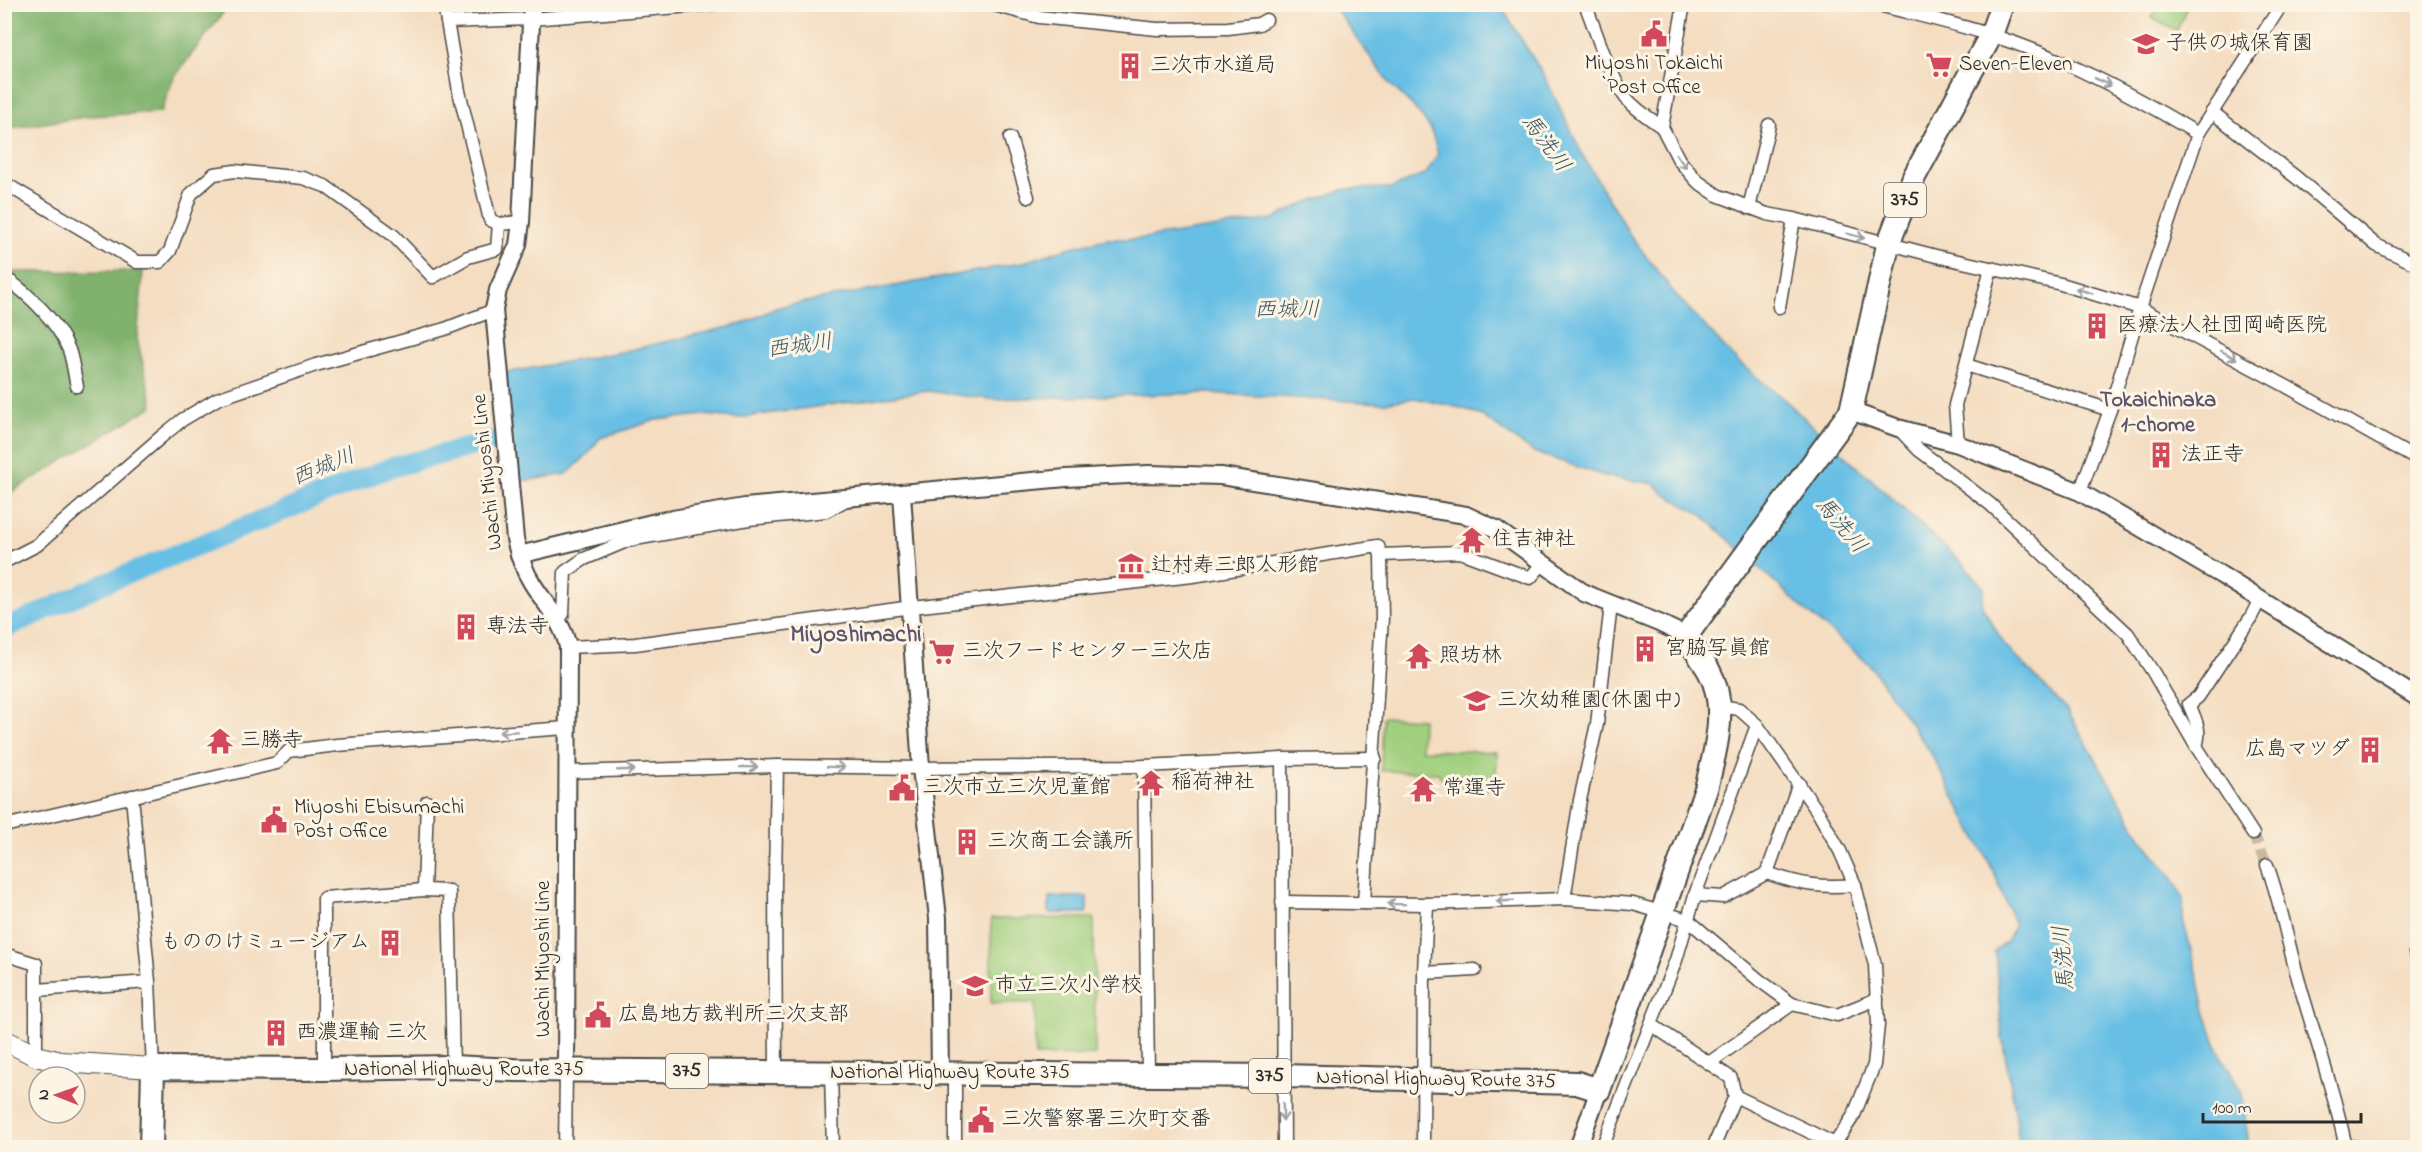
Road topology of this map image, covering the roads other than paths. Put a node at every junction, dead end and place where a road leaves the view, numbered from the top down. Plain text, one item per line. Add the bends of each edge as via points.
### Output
1 (444, 4) edge
2 (715, 4) edge
3 (990, 4) edge
4 (1585, 4) edge
5 (1684, 4) edge
6 (1875, 4) edge
7 (2002, 4) edge
8 (2282, 4) edge
9 (531, 12) edge
10 (1266, 20) dead end
11 (447, 22) junction
12 (1991, 35) junction
13 (2212, 112) junction
14 (1769, 125) dead end
15 (1662, 127) junction
16 (2198, 134) junction
17 (1010, 138) dead end
18 (4, 183) edge
19 (1028, 197) dead end
20 (1749, 208) junction
21 (1794, 219) junction
22 (521, 222) junction
23 (499, 225) junction
24 (1888, 245) junction
25 (2418, 265) edge
26 (1991, 268) junction
27 (4, 277) edge
28 (1779, 307) dead end
29 (2140, 308) junction
30 (495, 318) junction
31 (1966, 365) junction
32 (77, 386) dead end
33 (2110, 410) junction
34 (1845, 420) junction
35 (1898, 428) junction
36 (1958, 444) junction
37 (2418, 460) edge
38 (2080, 492) junction
39 (902, 494) junction
40 (853, 497) junction
41 (519, 555) junction
42 (1380, 555) junction
43 (4, 562) edge
44 (1544, 562) junction
45 (2260, 599) junction
46 (1611, 605) junction
47 (912, 607) junction
48 (558, 621) junction
49 (1691, 629) junction
50 (568, 647) junction
51 (2418, 698) edge
52 (1719, 706) junction
53 (1757, 725) junction
54 (566, 728) junction
55 (2196, 746) junction
56 (1374, 758) junction
57 (1282, 759) junction
58 (777, 766) junction
59 (1144, 766) junction
60 (921, 768) junction
61 (567, 772) junction
62 (1799, 783) junction
63 (132, 796) junction
64 (427, 802) dead end
65 (4, 826) edge
66 (2253, 834) tunnel mouth
67 (2267, 865) tunnel mouth
68 (1767, 873) junction
69 (1855, 885) junction
70 (424, 890) junction
71 (1695, 895) junction
72 (1564, 898) junction
73 (1282, 902) junction
74 (1364, 903) junction
75 (1427, 904) junction
76 (1662, 913) junction
77 (1688, 920) junction
78 (2418, 952) edge
79 (4, 954) edge
80 (2418, 960) edge
81 (1476, 970) dead end
82 (1424, 973) junction
83 (149, 982) junction
84 (37, 990) junction
85 (1877, 999) junction
86 (1792, 1004) junction
87 (1652, 1025) junction
88 (4, 1040) edge
89 (36, 1056) junction
90 (1709, 1063) junction
91 (453, 1066) junction
92 (153, 1068) junction
93 (324, 1069) junction
94 (566, 1071) junction
95 (776, 1072) junction
96 (831, 1072) junction
97 (947, 1073) junction
98 (1148, 1075) junction
99 (1282, 1076) junction
100 (1424, 1079) junction
101 (1599, 1090) junction
102 (1735, 1096) junction
103 (1834, 1146) edge
104 (2346, 1147) edge
105 (151, 1148) edge
106 (565, 1148) edge
107 (833, 1148) edge
108 (955, 1148) edge
109 (1284, 1148) edge
110 (1423, 1148) edge
111 (1578, 1148) edge
112 (1602, 1148) edge
113 (1713, 1148) edge
114 (2364, 1148) edge

1 - 11 street
2 - 9 street
3 - 10 street via 1039,17 1157,29 1228,28
4 - 15 street via 1613,76 1633,105
5 - 15 street
6 - 12 street
7 - 12 highway, 375
8 - 13 street
9 - 11 street
9 - 22 street, Wachi Miyoshi Line
11 - 23 street via 490,220
12 -> 16 street via 2033,50 2138,99
12 - 24 highway, 375 via 1914,177
13 - 16 street
13 - 25 street via 2376,245
14 - 20 street
15 -> 20 street via 1679,160 1697,181
16 - 29 street
17 - 19 street
18 - 23 street via 137,262 160,262 170,251 191,194 214,174 235,171 303,178 325,186 393,235 433,277 468,257 497,249
20 - 21 street
21 -> 24 street
21 - 28 street
22 - 23 street
22 - 30 street, Wachi Miyoshi Line via 518,245 498,290
24 - 26 street
24 - 34 highway, 375
29 -> 26 street
26 - 31 street
27 - 32 street via 54,324 69,349
29 - 33 street
29 -> 37 street
30 - 41 street, Wachi Miyoshi Line
30 - 43 street via 295,372 217,399 161,437 37,545
31 - 33 street
31 - 36 street via 1955,405
33 - 38 street
34 - 35 street
34 - 49 highway, 375
35 - 36 street
35 - 55 street via 1919,450 1989,504 2127,634
36 - 38 street
38 - 45 street
39 - 40 street
39 - 44 street via 1066,478 1221,476 1466,514
39 - 47 street
40 - 41 street via 745,507 660,521
40 - 48 street via 826,511 749,519 628,540 565,572 563,614
41 - 48 street, Wachi Miyoshi Line via 529,578
42 - 44 street via 1460,552 1530,578
42 - 47 street via 1378,546 1193,576
42 - 56 street via 1382,618
44 - 46 street via 1584,593
45 - 51 street
45 - 55 street via 2199,697 2189,704 2199,726
46 - 49 street via 1659,623
46 - 72 street via 1597,724
47 - 50 street via 635,644
47 - 60 street
48 - 50 street, Wachi Miyoshi Line
49 - 52 highway
50 - 54 street, Wachi Miyoshi Line
52 - 53 street via 1739,709
52 - 76 highway via 1717,746 1706,789
53 - 62 street
53 - 71 street
54 - 61 street, Wachi Miyoshi Line
54 -> 63 street via 289,752 278,763
55 - 66 street
56 - 57 street
56 - 74 street
57 - 59 street
57 - 73 street
58 -> 60 street
61 -> 58 street
58 - 95 street
59 - 60 street
59 - 98 street
60 - 97 street via 938,918
61 - 94 street, Wachi Miyoshi Line
62 - 68 street
62 - 69 street via 1840,850
63 - 65 street
63 - 83 street
64 - 70 street
67 - 104 street
68 - 69 street via 1798,884
68 - 71 street via 1723,897
69 - 85 street via 1875,965
70 - 91 street via 449,891
70 - 93 street via 324,898
71 - 77 street
72 -> 75 street
72 - 76 street via 1633,904
73 - 74 street
73 - 99 street
75 -> 74 street
75 - 82 street
76 - 77 street
76 - 101 highway
77 - 86 street
77 - 87 street
78 - 80 street
79 - 84 street via 36,964
81 - 82 street
82 - 100 street
83 - 84 street
83 - 92 street
84 - 89 street
85 - 86 street via 1837,1015
85 - 103 street via 1874,1065 1854,1115
86 - 90 street
87 - 90 street
87 - 112 street
88 - 89 main road
89 - 92 main road via 61,1062
90 - 102 street via 1731,1078
91 - 93 highway, National Highway Route 375 / 375
91 - 94 highway, National Highway Route 375 / 375
92 - 93 highway, National Highway Route 375 / 375
92 - 105 highway
94 - 95 highway, National Highway Route 375 / 375
94 - 106 street
95 - 96 highway, National Highway Route 375 / 375
96 - 97 highway, National Highway Route 375 / 375
96 - 107 street
97 - 98 highway, National Highway Route 375 / 375
97 - 108 street
98 - 99 highway, National Highway Route 375 / 375
99 - 100 highway, National Highway Route 375 / 375
99 -> 109 street
100 - 101 highway, National Highway Route 375 / 375 via 1577,1083
100 - 110 street
101 - 111 street
102 - 103 street
102 - 113 street
104 - 114 street

